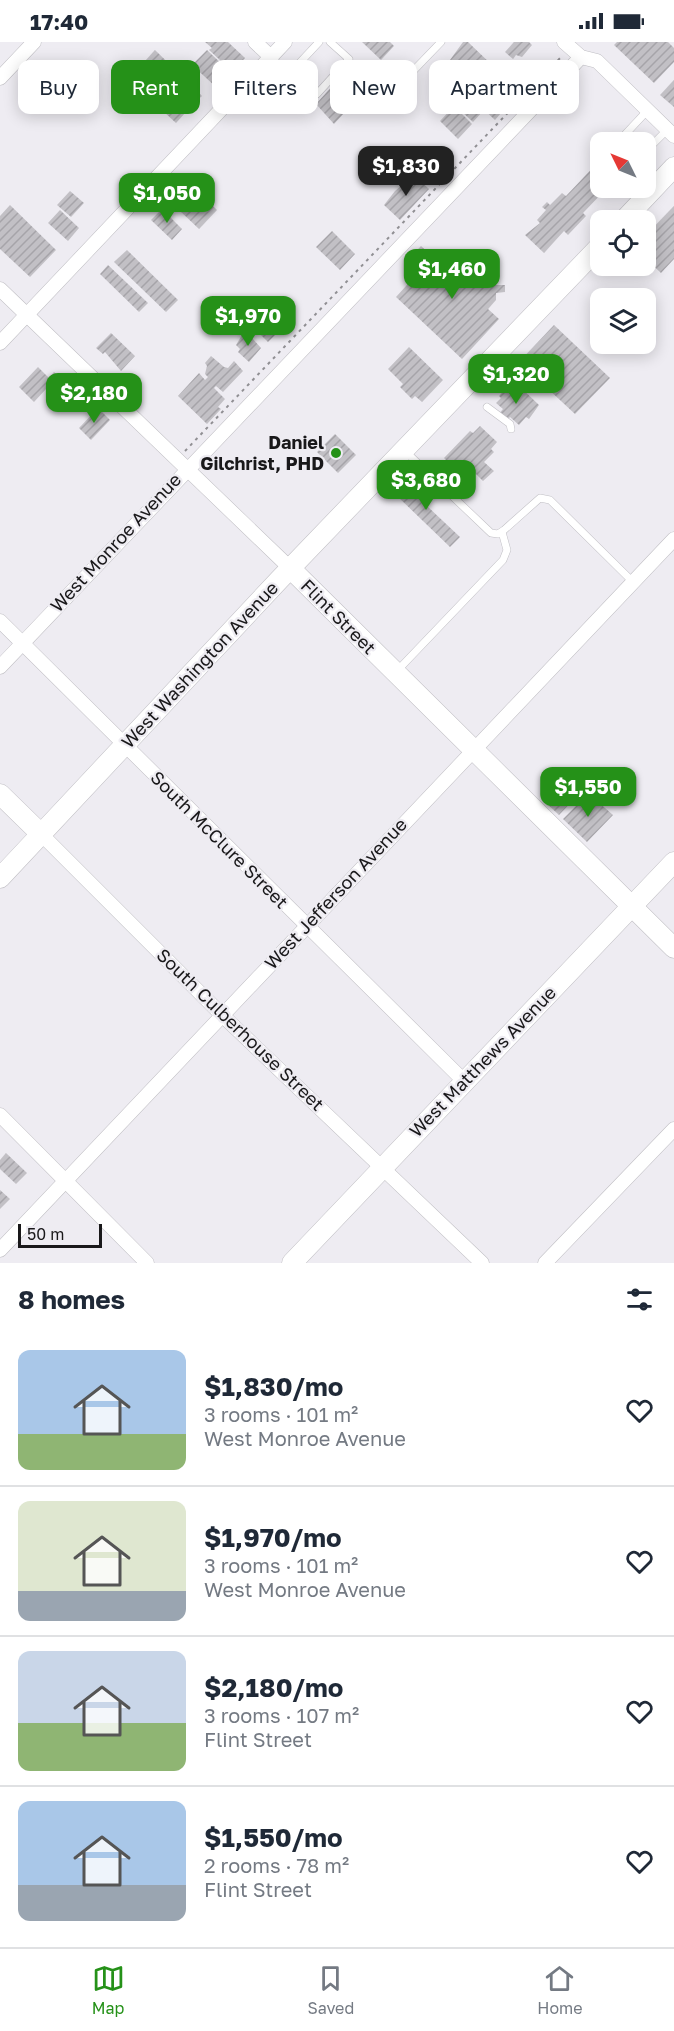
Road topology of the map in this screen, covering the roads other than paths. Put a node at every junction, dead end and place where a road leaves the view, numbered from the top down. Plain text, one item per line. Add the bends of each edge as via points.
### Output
1 (34, 42) edge
2 (255, 42) edge
3 (285, 42) edge
4 (319, 42) edge
5 (330, 42) edge
6 (441, 42) edge
7 (563, 49) edge
8 (271, 57) junction
9 (581, 57) junction
10 (274, 60) edge
11 (302, 60) edge
12 (417, 67) edge
13 (0, 78) edge
14 (318, 93) edge
15 (647, 111) junction
16 (627, 132) edge
17 (671, 133) edge
18 (656, 144) edge
19 (674, 167) edge
20 (656, 175) edge
21 (590, 256) edge
22 (0, 289) edge
23 (27, 315) junction
24 (0, 344) edge
25 (488, 407) dead end
26 (511, 429) dead end
27 (404, 450) junction
28 (186, 469) junction
29 (502, 532) junction
30 (674, 539) edge
31 (290, 568) junction
32 (633, 582) junction
33 (0, 621) edge
34 (22, 643) junction
35 (0, 667) edge
36 (394, 673) junction
37 (124, 746) junction
38 (472, 750) junction
39 (0, 794) edge
40 (41, 834) junction
41 (674, 862) edge
42 (0, 878) edge
43 (632, 906) junction
44 (306, 925) junction
45 (674, 948) edge
46 (222, 1015) junction
47 (465, 1082) junction
48 (0, 1115) edge
49 (674, 1129) edge
50 (383, 1167) junction
51 (66, 1180) junction
52 (0, 1250) edge
53 (147, 1263) edge
54 (292, 1263) edge
55 (482, 1263) edge
56 (545, 1263) edge

1 - 13 street
2 - 8 street
3 - 8 street
4 - 11 lane
5 - 14 lane via 348,59
6 - 12 lane
7 - 9 street
8 - 10 lane
8 - 23 street
9 - 15 street via 597,61
9 - 28 street, West Monroe Avenue
15 - 16 lane
15 - 17 street
17 - 18 lane
19 - 20 street
21 - 27 street, West Washington Avenue
22 - 23 street, Flint Street
23 - 24 street
23 - 28 street, Flint Street
25 - 26 lane
27 - 29 lane via 491,532
27 - 31 street, West Washington Avenue
28 - 31 street, Flint Street
28 - 34 street, West Monroe Avenue
29 - 32 lane via 543,497
29 - 36 lane via 507,550 503,560
30 - 32 street, West Jefferson Avenue
31 - 36 street, Flint Street
31 - 37 street, West Washington Avenue
32 - 38 street, West Jefferson Avenue
33 - 34 street, South McClure Street
34 - 35 street, West Monroe Avenue
34 - 37 street, South McClure Street
36 - 38 street, Flint Street
37 - 40 street, West Washington Avenue
37 - 44 street, South McClure Street
38 - 43 street, Flint Street
38 - 44 street, West Jefferson Avenue
39 - 40 street, South Culberhouse Street
40 - 42 street, West Washington Avenue
40 - 46 street, South Culberhouse Street
41 - 43 street, West Matthews Avenue
43 - 45 street, Flint Street
43 - 47 street, West Matthews Avenue
44 - 46 street, West Jefferson Avenue
44 - 47 street, South McClure Street
46 - 50 street, South Culberhouse Street
46 - 51 street, West Jefferson Avenue
47 - 50 street, West Matthews Avenue
48 - 51 street
49 - 56 street
50 - 54 street, West Matthews Avenue
50 - 55 street, South Culberhouse Street
51 - 52 street, West Jefferson Avenue
51 - 53 street

